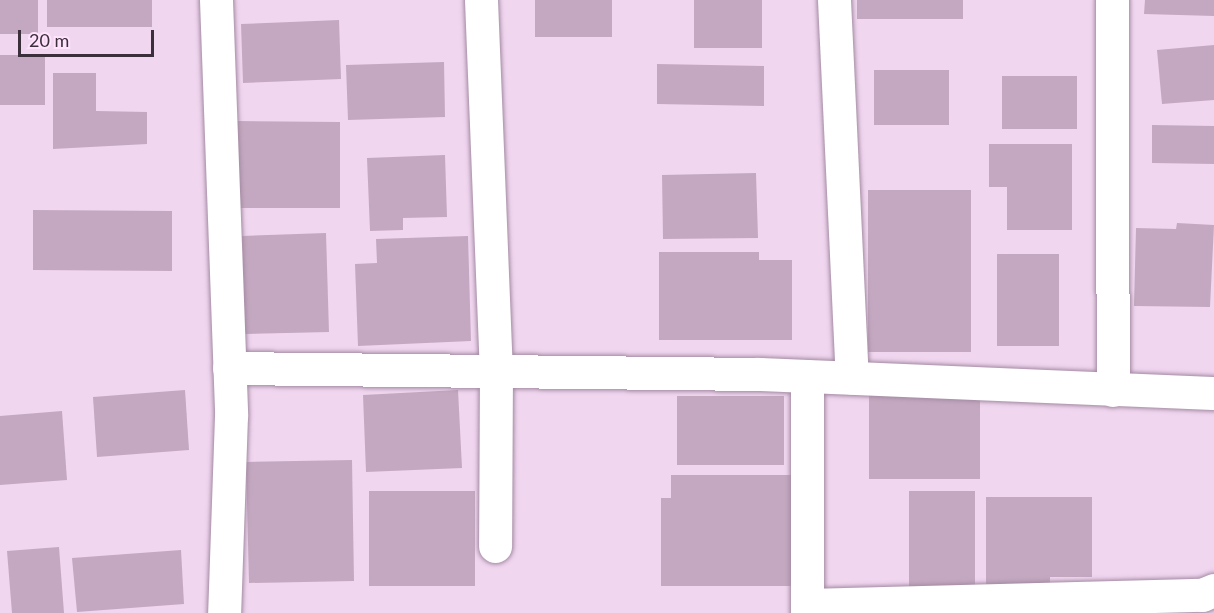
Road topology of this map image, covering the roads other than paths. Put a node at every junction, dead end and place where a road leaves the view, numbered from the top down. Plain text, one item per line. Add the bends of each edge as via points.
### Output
1 (216, 0) edge
2 (481, 0) edge
3 (834, 0) edge
4 (1112, 0) edge
5 (229, 368) junction
6 (496, 371) junction
7 (807, 376) junction
8 (852, 378) junction
9 (1113, 390) junction
10 (1214, 393) edge
11 (495, 546) dead end
12 (1214, 590) edge
13 (807, 609) edge
14 (224, 613) edge

1 - 5 street
2 - 6 street
3 - 8 street
4 - 9 street
5 - 6 street
5 - 14 street
6 - 7 street
6 - 11 street
7 - 8 street
7 - 13 street
8 - 9 street
9 - 10 street
12 - 13 street via 1202,595

